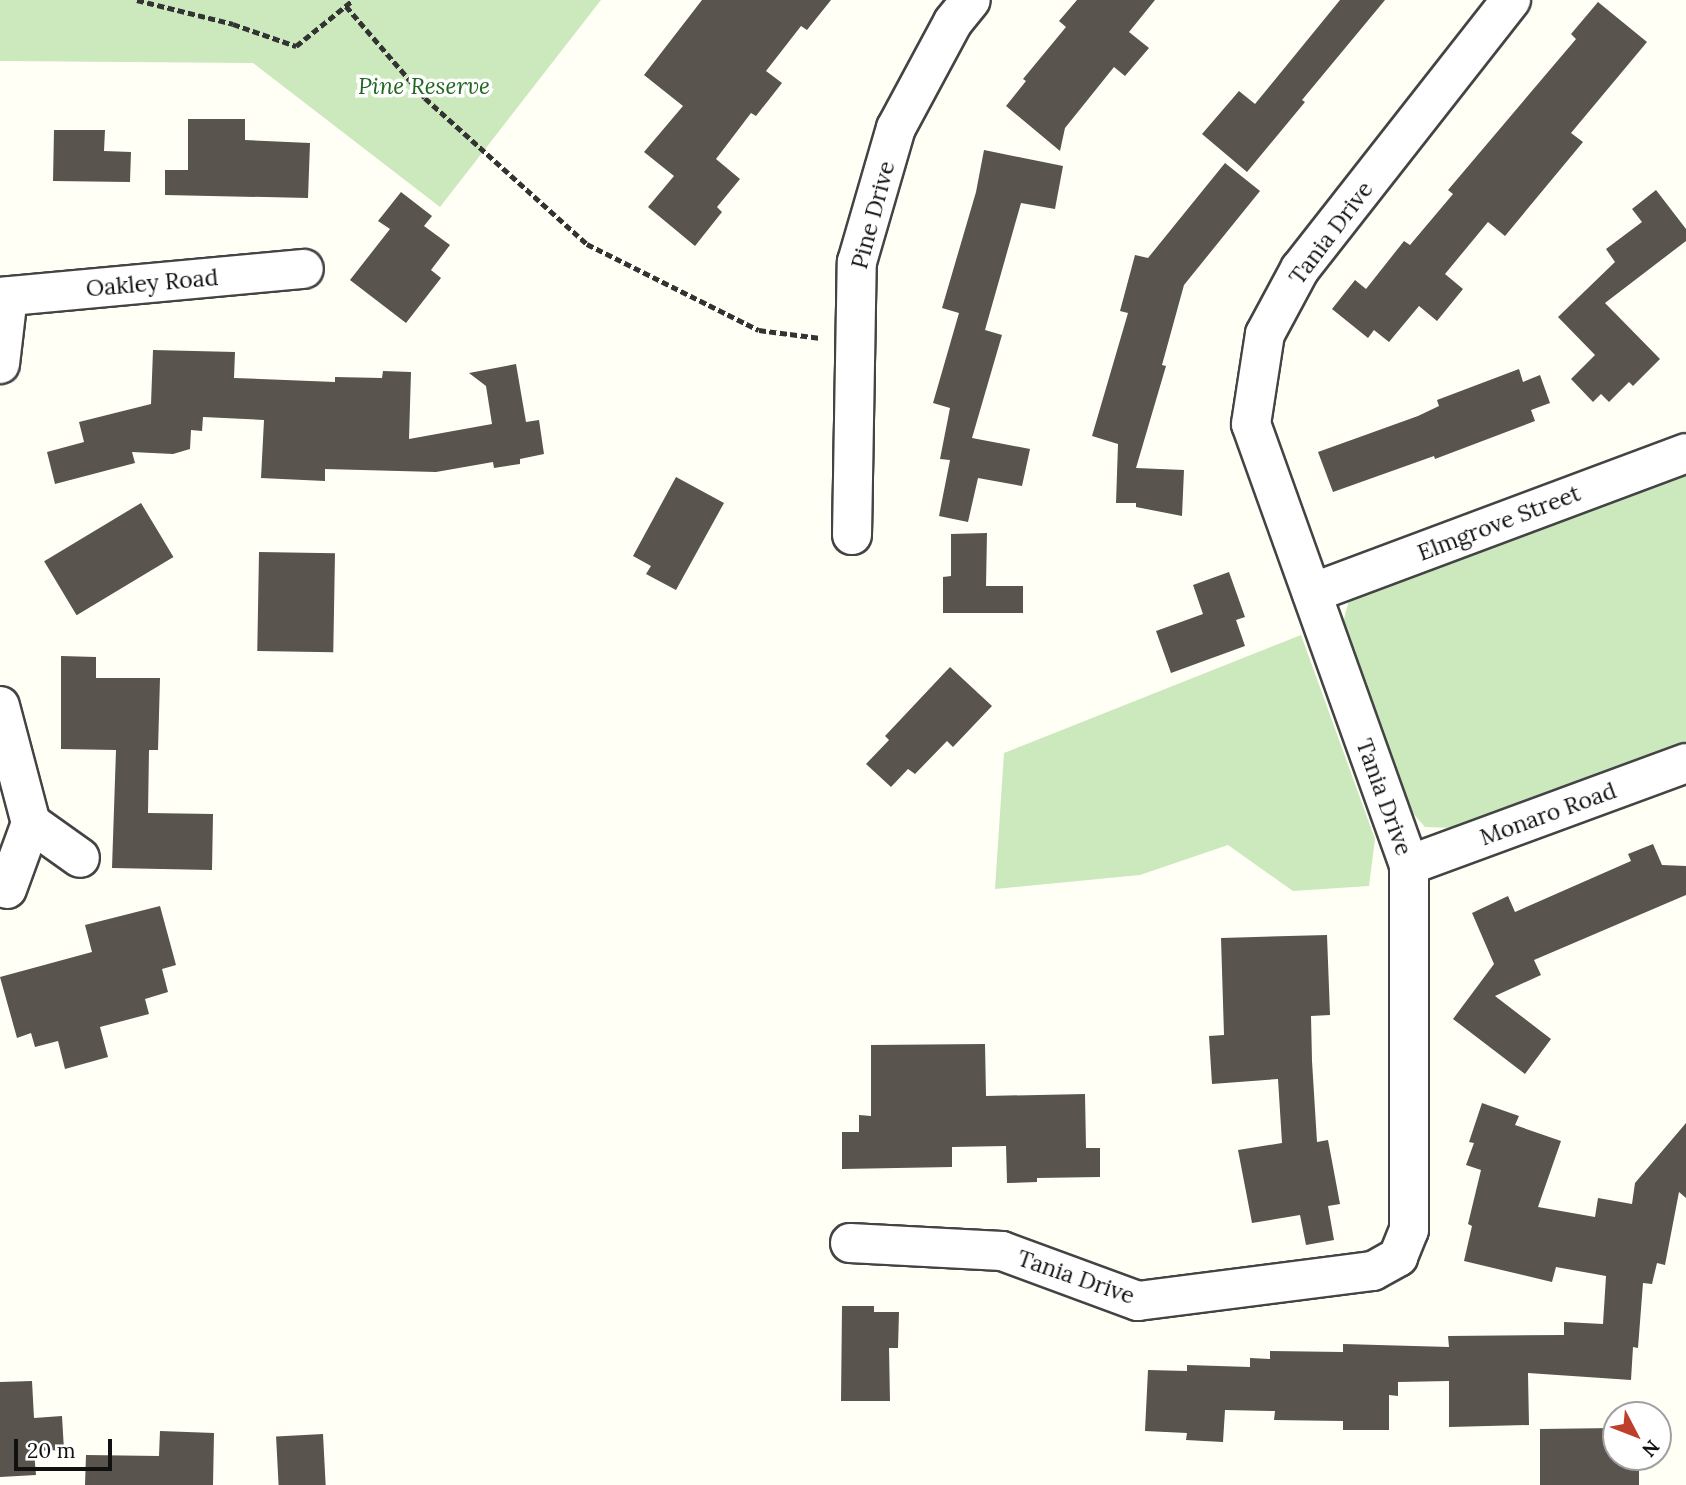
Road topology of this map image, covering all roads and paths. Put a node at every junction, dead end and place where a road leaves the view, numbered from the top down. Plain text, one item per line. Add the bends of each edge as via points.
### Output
1 (137, 0) edge
2 (353, 0) edge
3 (971, 0) edge
4 (1511, 0) edge
5 (346, 6) junction
6 (304, 269) dead end
7 (4, 297) edge
8 (855, 343) junction
9 (0, 364) edge
10 (1686, 453) edge
11 (852, 535) dead end
12 (1312, 593) junction
13 (0, 706) edge
14 (1686, 763) edge
15 (31, 823) junction
16 (80, 858) dead end
17 (1409, 865) junction
18 (7, 889) dead end
19 (850, 1243) dead end

1 - 5 path via 233,24 296,46
2 - 5 path
3 - 8 street, Pine Drive via 953,22 896,128 857,262
4 - 12 street, Tania Drive via 1300,269 1265,334 1251,424
5 - 8 path via 425,99 587,244 759,330
6 - 7 street, Oakley Road
7 - 9 street
8 - 11 street, Pine Drive
10 - 12 street, Elmgrove Street
12 - 17 street, Tania Drive
13 - 15 street
14 - 17 street, Monaro Road
15 - 16 street
15 - 18 street
17 - 19 street, Tania Drive via 1409,1230 1398,1257 1373,1271 1138,1301 1002,1251

